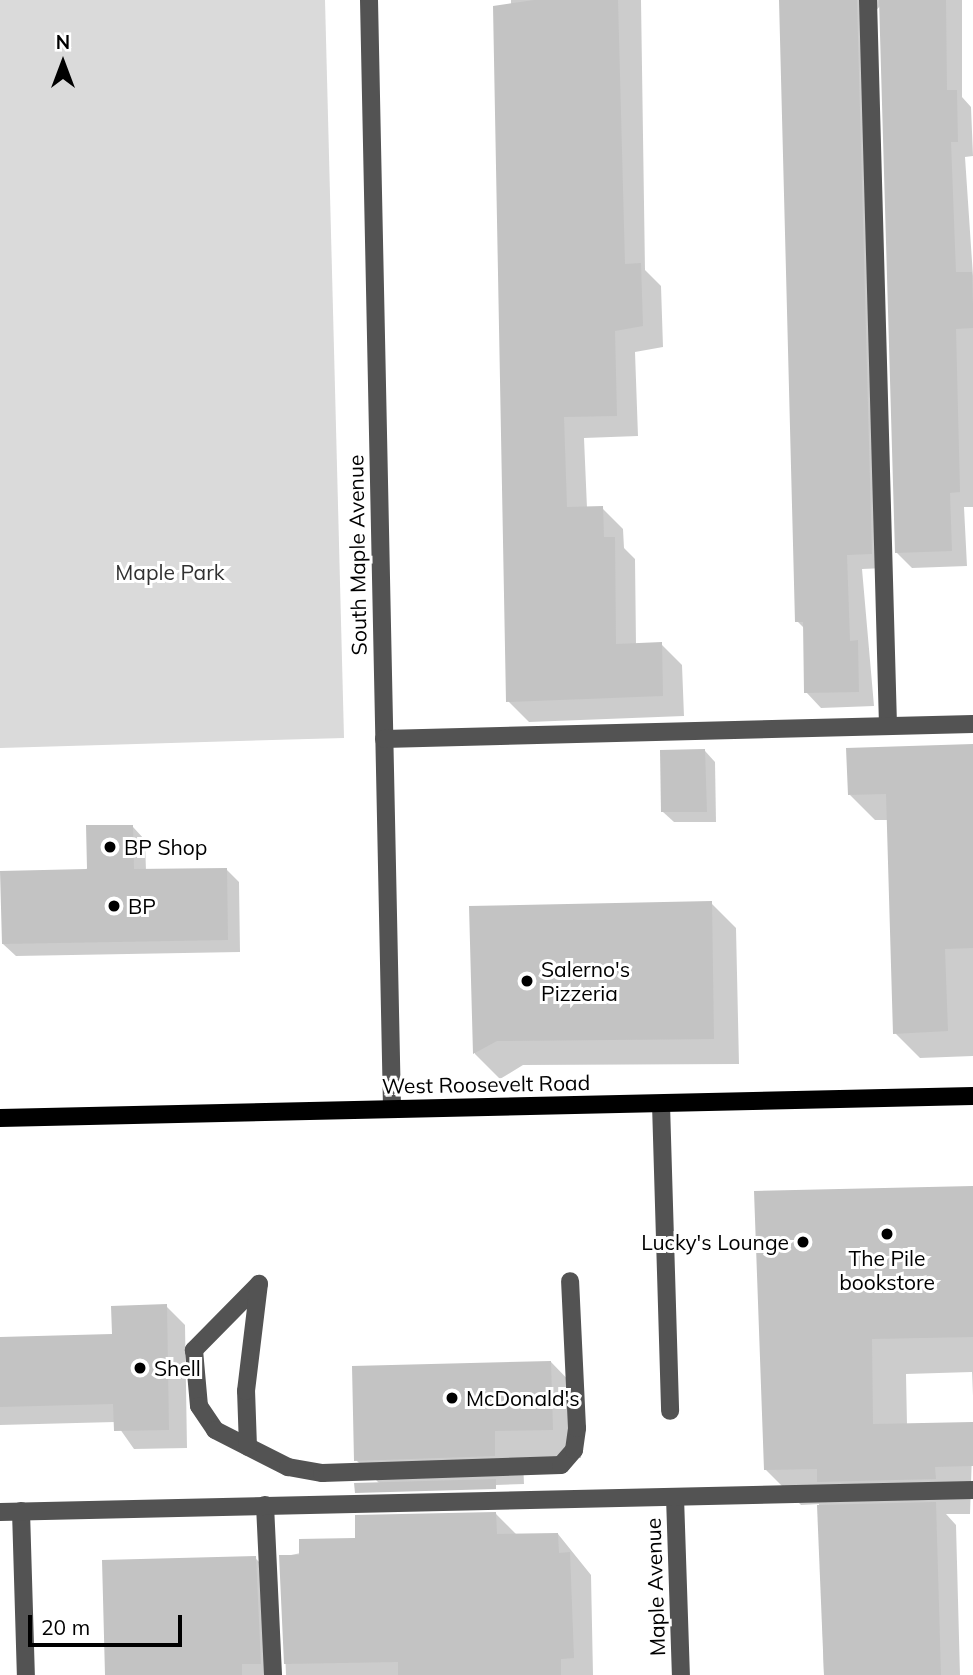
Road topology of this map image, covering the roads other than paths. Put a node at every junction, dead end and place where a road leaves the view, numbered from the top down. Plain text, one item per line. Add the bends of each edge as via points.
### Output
1 (369, 0) edge
2 (868, 0) edge
3 (973, 724) edge
4 (888, 726) junction
5 (384, 739) junction
6 (973, 1096) edge
7 (661, 1104) junction
8 (392, 1109) junction
9 (0, 1118) edge
10 (570, 1281) dead end
11 (670, 1411) dead end
12 (248, 1447) junction
13 (973, 1490) edge
14 (675, 1497) junction
15 (265, 1505) junction
16 (21, 1511) junction
17 (0, 1512) edge
18 (26, 1675) edge
19 (272, 1675) edge
20 (681, 1675) edge

1 - 5 street, South Maple Avenue
2 - 4 street
3 - 4 street
4 - 5 street
5 - 8 street, South Maple Avenue
6 - 7 main road, West Roosevelt Road
7 - 8 main road, West Roosevelt Road
7 - 11 street
8 - 9 main road, West Roosevelt Road
10 - 12 street via 577,1428 574,1450 561,1465 322,1473 288,1467
12 - 12 street via 246,1391 259,1284 194,1350 191,1375 199,1406 215,1430
13 - 14 street
14 - 15 street
14 - 20 street, Maple Avenue
15 - 16 street
15 - 19 street
16 - 17 street
16 - 18 street

